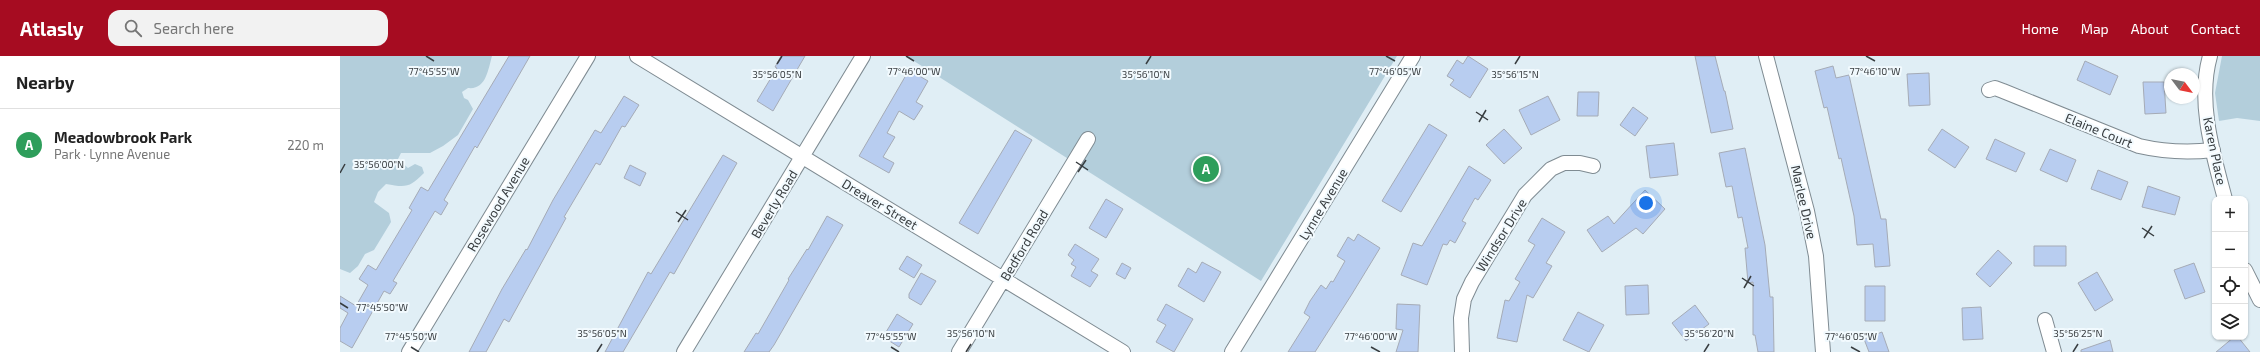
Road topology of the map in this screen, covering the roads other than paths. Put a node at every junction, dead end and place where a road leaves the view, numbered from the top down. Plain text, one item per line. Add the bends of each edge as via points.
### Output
1 (588, 56) edge
2 (636, 56) edge
3 (863, 56) edge
4 (1413, 56) edge
5 (1766, 56) edge
6 (2210, 56) edge
7 (1989, 90) dead end
8 (1088, 139) dead end
9 (2213, 150) junction
10 (802, 157) junction
11 (1593, 166) dead end
12 (2224, 196) edge
13 (2248, 276) edge
14 (1003, 279) junction
15 (2260, 300) edge
16 (2045, 320) dead end
17 (409, 352) edge
18 (684, 352) edge
19 (959, 352) edge
20 (1123, 352) edge
21 (1232, 352) edge
22 (1462, 352) edge
23 (1823, 352) edge
24 (2054, 352) edge

1 - 17 street, Rosewood Avenue
2 - 10 street, Dreaver Street
3 - 10 street, Beverly Road
4 - 21 street, Lynne Avenue
5 - 23 street, Marlee Drive via 1807,211 1816,256
6 - 9 street, Karen Place via 2204,97
7 - 9 street, Elaine Court via 1995,88 2139,146 2161,152 2189,153
8 - 14 street, Bedford Road
9 - 12 street, Karen Place
10 - 14 street, Dreaver Street
10 - 18 street, Beverly Road
11 - 22 street, Windsor Drive via 1580,162 1564,163 1551,169 1525,195 1464,299 1461,318
13 - 15 street
14 - 19 street, Bedford Road
14 - 20 street, Dreaver Street
16 - 24 street

